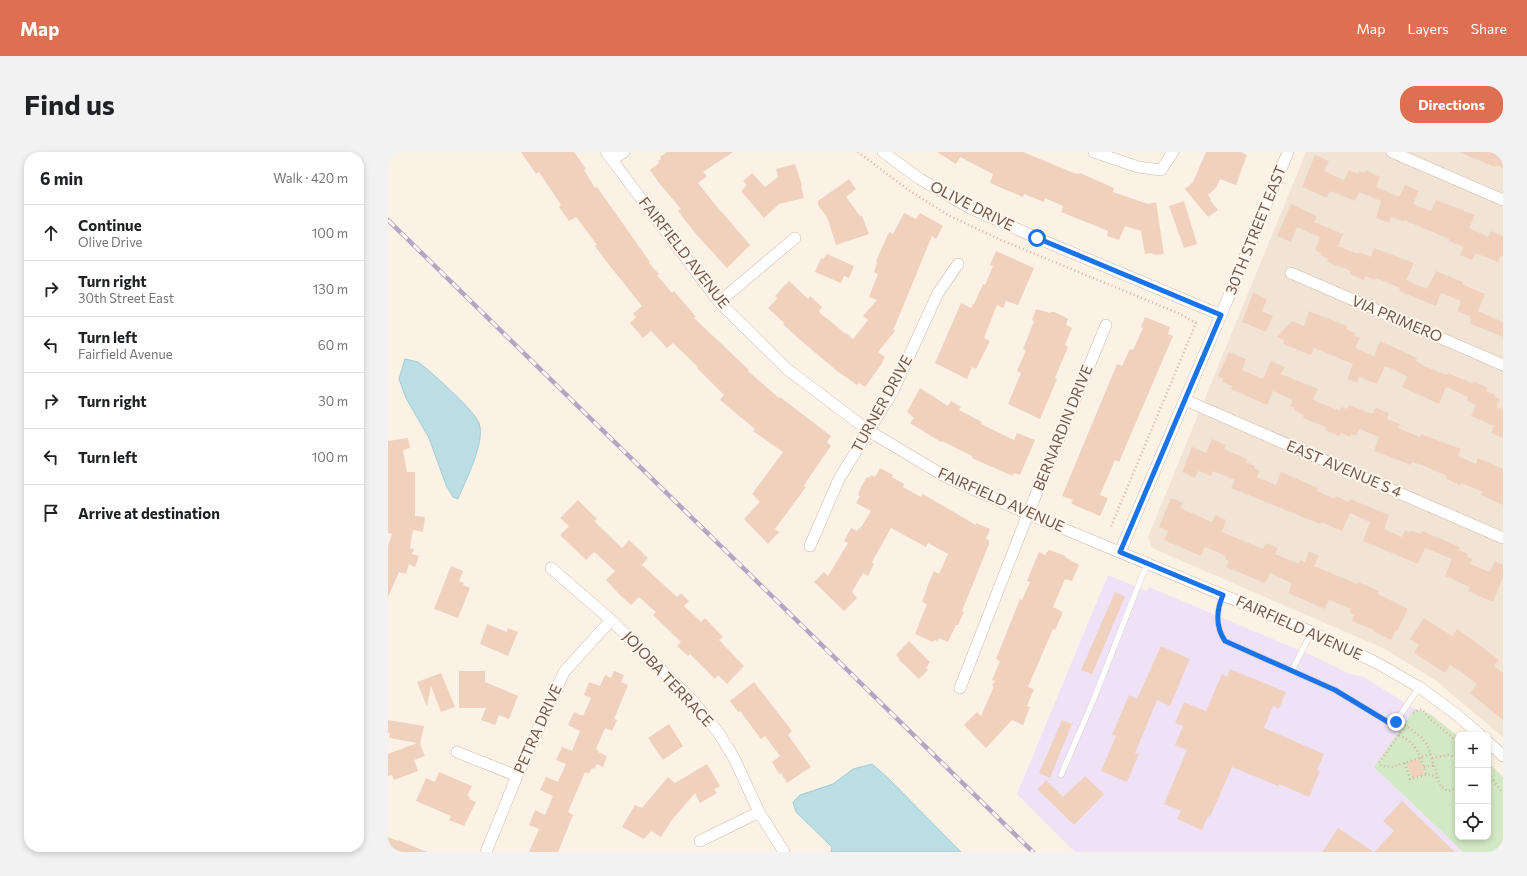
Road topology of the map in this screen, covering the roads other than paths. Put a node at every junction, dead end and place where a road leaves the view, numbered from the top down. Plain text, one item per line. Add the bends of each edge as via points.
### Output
1 (624, 152) edge
2 (883, 152) edge
3 (1094, 152) edge
4 (1173, 152) edge
5 (1288, 152) edge
6 (1392, 152) edge
7 (609, 156) edge
8 (1503, 200) edge
9 (795, 238) dead end
10 (958, 264) dead end
11 (1291, 273) dead end
12 (719, 302) junction
13 (1221, 315) junction
14 (1106, 324) dead end
15 (1503, 365) edge
16 (1185, 400) junction
17 (869, 431) junction
18 (1028, 514) junction
19 (1503, 538) edge
20 (810, 546) dead end
21 (1120, 552) junction
22 (1148, 564) junction
23 (551, 568) dead end
24 (1223, 595) junction
25 (611, 620) junction
26 (1312, 632) junction
27 (1292, 670) junction
28 (1419, 687) junction
29 (960, 688) dead end
30 (1477, 732) edge
31 (1491, 745) edge
32 (458, 752) dead end
33 (1503, 756) edge
34 (1061, 775) dead end
35 (517, 776) junction
36 (759, 812) junction
37 (700, 841) dead end
38 (486, 852) edge
39 (784, 852) edge

1 - 7 street
2 - 13 street, OLIVE DRIVE via 920,179 970,208
3 - 4 street via 1138,167 1161,170
5 - 13 street, 30TH STREET EAST
6 - 8 street
7 - 12 street, FAIRFIELD AVENUE
9 - 12 street
10 - 17 street, TURNER DRIVE via 938,293 893,391
11 - 15 street, VIA PRIMERO
12 - 17 street, FAIRFIELD AVENUE via 787,369
13 - 16 street, 30TH STREET EAST
14 - 18 street, BERNARDIN DRIVE
16 - 19 street, EAST AVENUE S 4
16 - 21 street, 30TH STREET EAST
17 - 18 street, FAIRFIELD AVENUE via 946,477
17 - 20 street, TURNER DRIVE via 839,479
18 - 21 street, FAIRFIELD AVENUE
18 - 29 street, BERNARDIN DRIVE
21 - 22 street, FAIRFIELD AVENUE
22 - 24 street, FAIRFIELD AVENUE
22 - 34 lane
23 - 25 street, JOJOBA TERRACE
24 - 26 street, FAIRFIELD AVENUE
24 - 27 lane via 1217,608 1217,616 1220,634 1225,641
25 - 35 street, PETRA DRIVE via 564,672
25 - 36 street, JOJOBA TERRACE via 692,700 718,732 734,758
26 - 27 lane
26 - 28 street, FAIRFIELD AVENUE via 1377,663
27 - 28 lane via 1335,690 1388,722 1396,722
28 - 30 street, FAIRFIELD AVENUE
31 - 33 street
32 - 35 street
35 - 38 street, PETRA DRIVE
36 - 37 street
36 - 39 street, JOJOBA TERRACE

